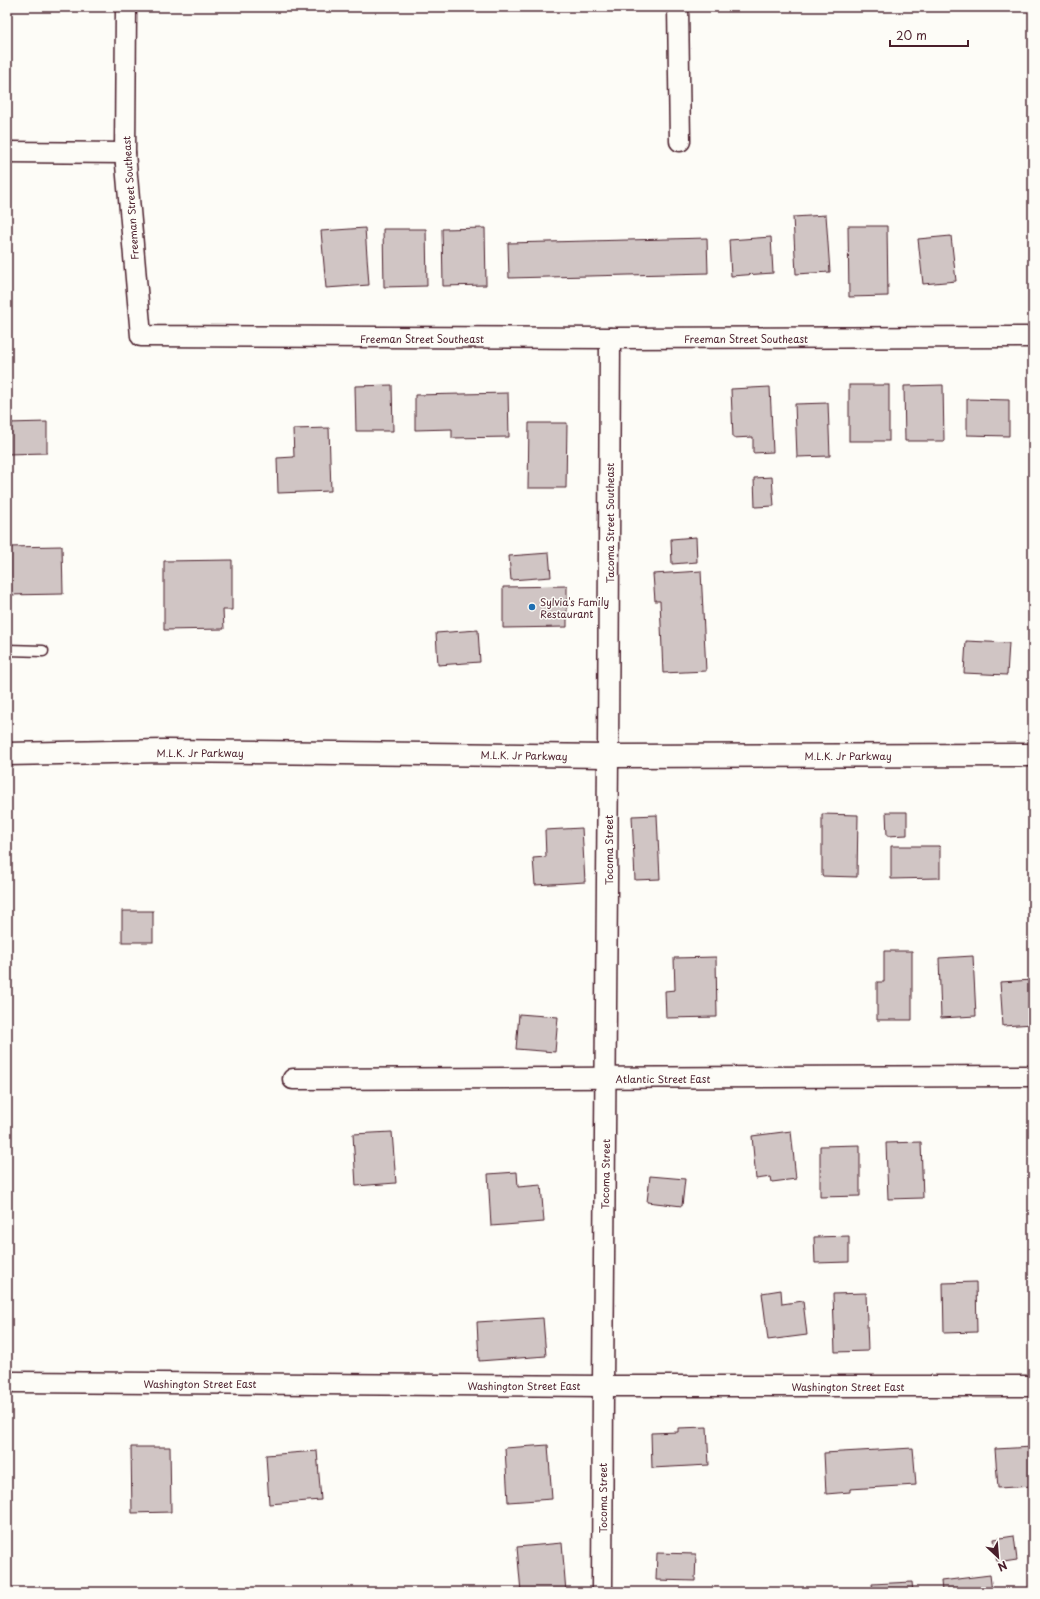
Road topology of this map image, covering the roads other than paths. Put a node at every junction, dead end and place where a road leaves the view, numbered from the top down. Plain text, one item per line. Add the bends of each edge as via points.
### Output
1 (126, 7) edge
2 (678, 7) edge
3 (680, 141) dead end
4 (7, 152) edge
5 (125, 153) junction
6 (1033, 337) edge
7 (610, 338) junction
8 (7, 650) edge
9 (43, 651) dead end
10 (10, 752) edge
11 (1033, 755) edge
12 (608, 756) junction
13 (1033, 1076) edge
14 (293, 1079) dead end
15 (606, 1079) junction
16 (14, 1382) dead end
17 (603, 1386) junction
18 (1033, 1386) edge
19 (602, 1592) edge

1 - 5 street, Freeman Street Southeast
2 - 3 street
4 - 5 street
5 - 7 street, Freeman Street Southeast via 141,336
6 - 7 street, Freeman Street Southeast
7 - 12 street, Tacoma Street Southeast
8 - 9 lane
10 - 12 main road, M.L.K. Jr Parkway via 164,751
11 - 12 main road, M.L.K. Jr Parkway
12 - 15 street, Tocoma Street
13 - 15 street, Atlantic Street East
14 - 15 street, Atlantic Street East
15 - 17 street, Tocoma Street
16 - 17 street, Washington Street East
17 - 18 street, Washington Street East
17 - 19 street, Tocoma Street

